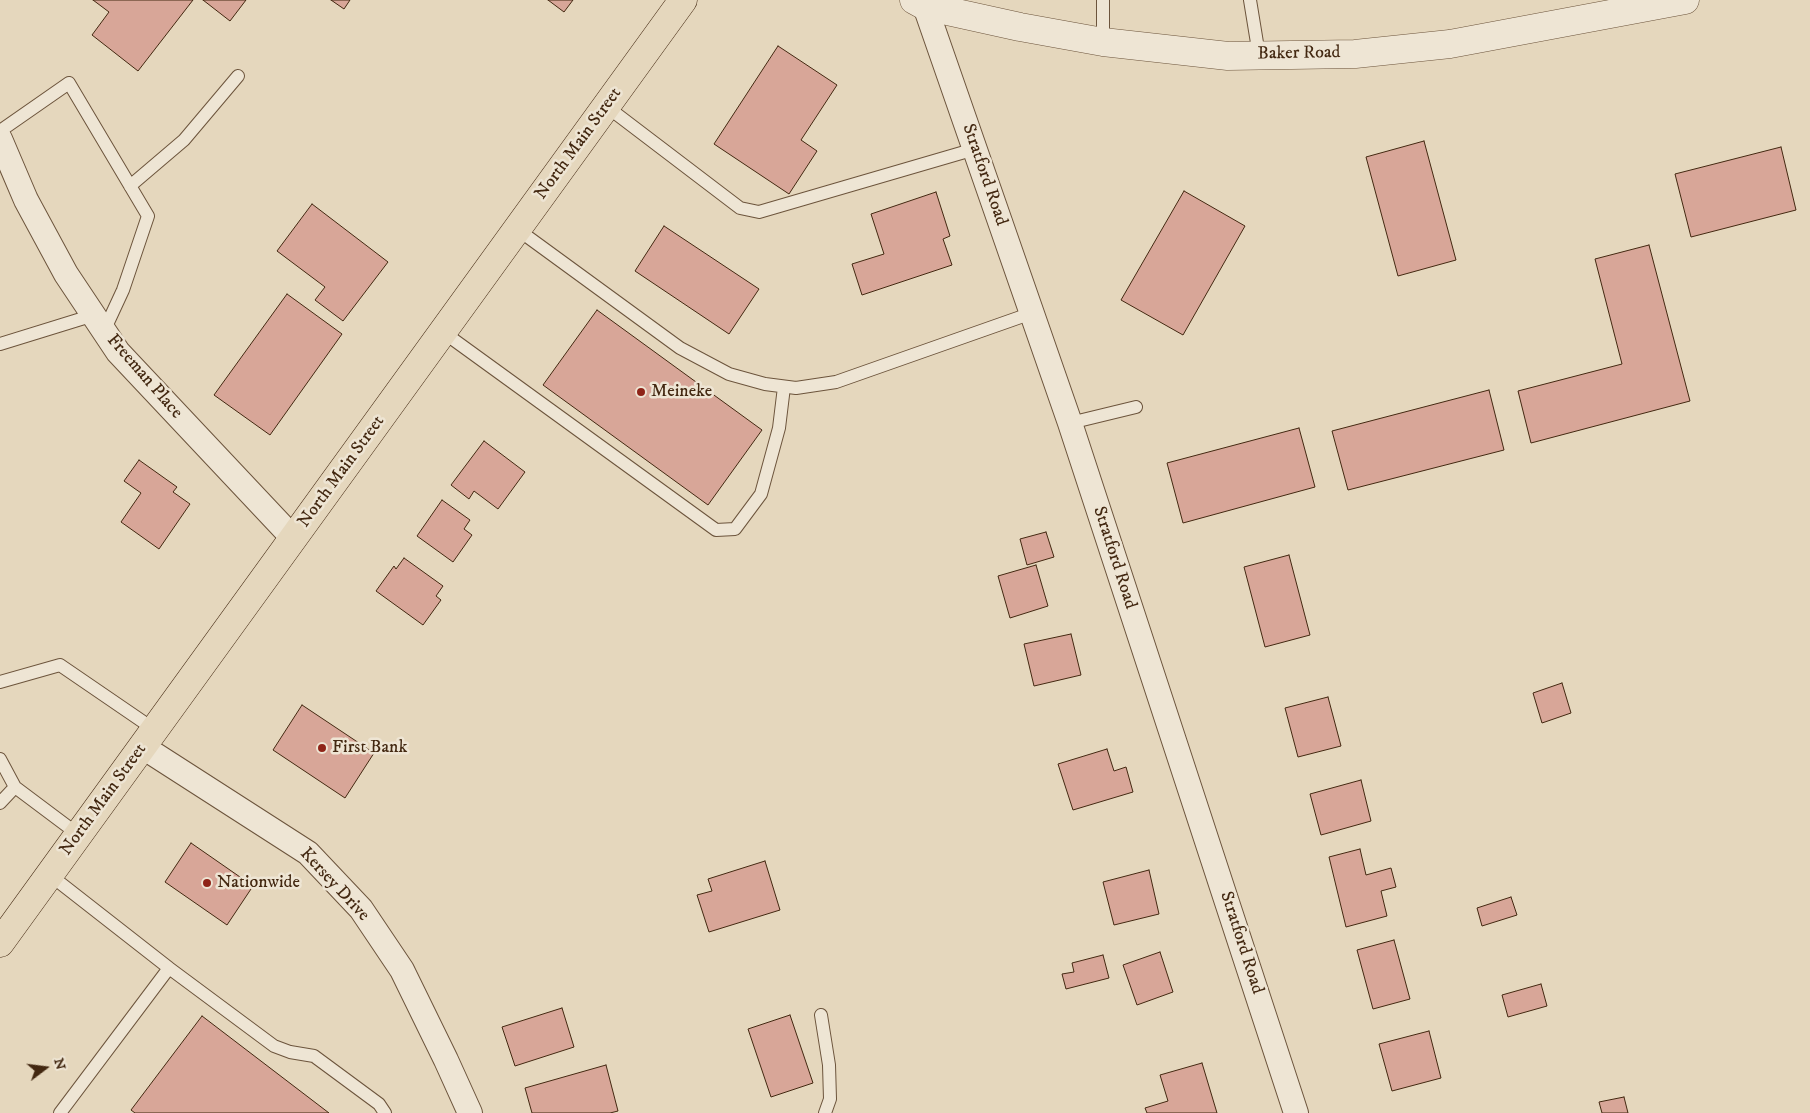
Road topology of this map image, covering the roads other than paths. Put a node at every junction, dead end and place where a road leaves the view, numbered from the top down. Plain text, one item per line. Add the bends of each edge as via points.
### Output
1 (683, 0) edge
2 (1103, 0) edge
3 (1250, 0) edge
4 (1685, 0) edge
5 (922, 2) edge
6 (1103, 42) junction
7 (1259, 55) junction
8 (238, 76) dead end
9 (606, 106) junction
10 (0, 131) edge
11 (0, 139) edge
12 (975, 149) junction
13 (130, 186) junction
14 (517, 229) junction
15 (1032, 313) junction
16 (99, 323) junction
17 (443, 332) junction
18 (0, 344) edge
19 (784, 386) junction
20 (1136, 407) dead end
21 (1070, 423) junction
22 (293, 538) junction
23 (2, 679) edge
24 (149, 738) junction
25 (0, 759) edge
26 (15, 787) junction
27 (0, 803) edge
28 (79, 835) junction
29 (50, 874) junction
30 (0, 944) edge
31 (169, 968) junction
32 (821, 1015) dead end
33 (60, 1113) edge
34 (385, 1113) edge
35 (470, 1113) edge
36 (825, 1113) edge
37 (1296, 1113) edge

1 - 9 main road, North Main Street
2 - 6 lane
3 - 7 lane
4 - 7 street, Baker Road via 1450,44 1355,54
5 - 6 street, Baker Road via 1020,27
5 - 12 street, Stratford Road
6 - 7 street, Baker Road via 1228,56
8 - 13 lane via 184,140
9 - 12 lane via 740,208 760,212
9 - 14 main road, North Main Street
10 - 13 lane via 69,83
11 - 16 street, Freeman Place via 66,274
12 - 15 street, Stratford Road
13 - 16 lane via 148,216 124,290
14 - 17 main road, North Main Street
14 - 19 lane via 680,348 729,374
15 - 19 lane via 836,382 796,388
15 - 21 street, Stratford Road
16 - 18 lane
16 - 22 street, Freeman Place via 118,352
17 - 19 lane via 716,530 734,529 761,494 779,428
17 - 22 main road, North Main Street
20 - 21 lane
21 - 37 street, Stratford Road
22 - 24 main road, North Main Street
23 - 24 lane via 60,665
24 - 28 main road, North Main Street
24 - 35 street, Kersey Drive via 308,853 362,909 402,970
25 - 26 lane
26 - 27 lane
26 - 28 lane
28 - 29 main road, North Main Street
29 - 30 main road, North Main Street
29 - 31 lane
31 - 33 lane
31 - 34 lane via 274,1046 314,1056 378,1104
32 - 36 lane via 830,1065 830,1099

